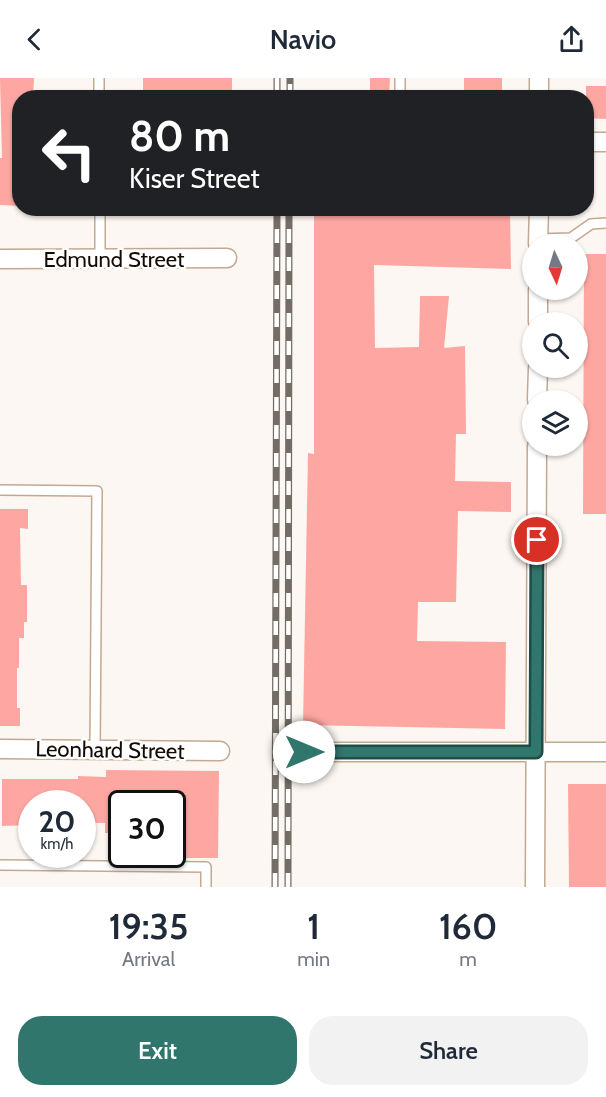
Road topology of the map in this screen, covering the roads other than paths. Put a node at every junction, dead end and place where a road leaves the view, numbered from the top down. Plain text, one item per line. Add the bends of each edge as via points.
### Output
1 (100, 216) edge
2 (538, 216) edge
3 (606, 223) edge
4 (538, 234) edge
5 (577, 234) edge
6 (227, 258) dead end
7 (0, 259) edge
8 (100, 259) junction
9 (537, 456) edge
10 (0, 490) edge
11 (0, 749) edge
12 (95, 750) junction
13 (220, 751) dead end
14 (304, 752) dead end
15 (536, 752) junction
16 (606, 752) edge
17 (0, 864) edge
18 (206, 887) edge
19 (535, 887) edge

1 - 8 lane
2 - 4 street
3 - 5 lane via 591,224
6 - 8 street, Edmund Street
7 - 8 street, Edmund Street
9 - 15 street
10 - 12 lane via 98,491
11 - 12 street, Leonhard Street
12 - 13 street, Leonhard Street
14 - 15 street
15 - 16 street
15 - 19 street
17 - 18 lane via 206,867

